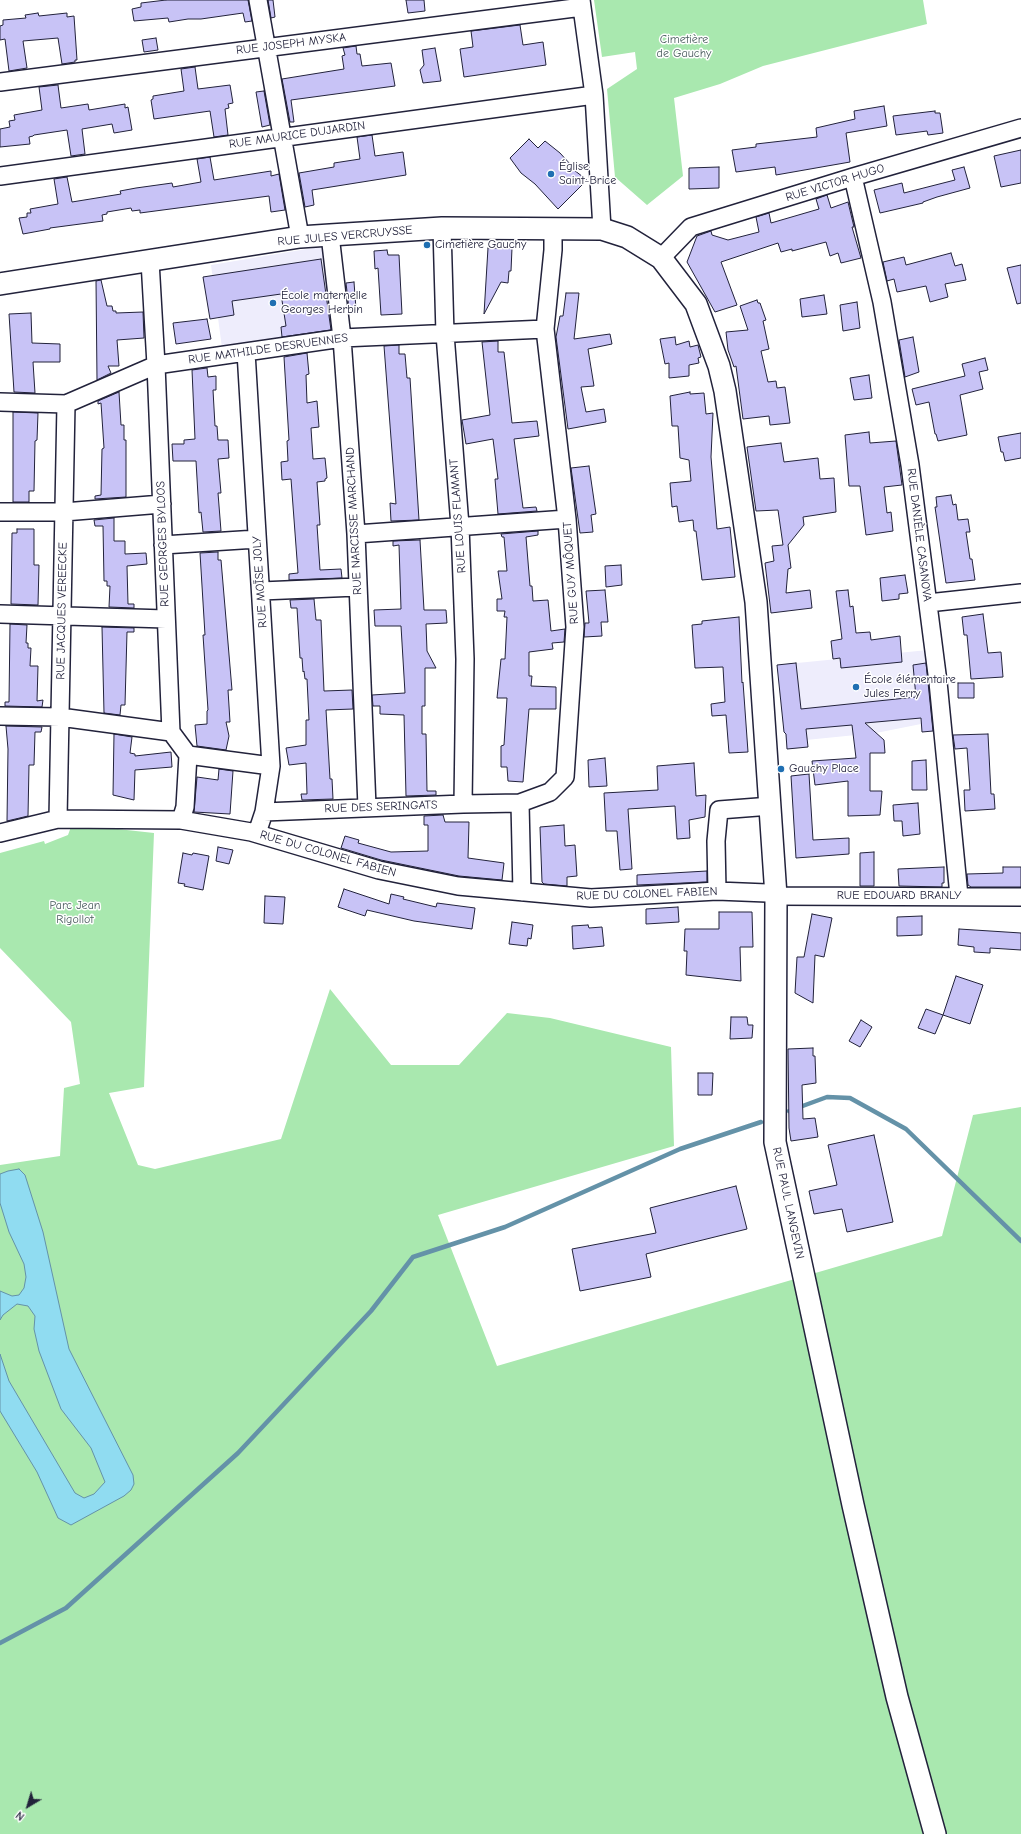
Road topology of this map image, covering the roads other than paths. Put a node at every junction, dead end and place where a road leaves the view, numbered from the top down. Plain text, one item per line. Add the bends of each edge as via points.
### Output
1 (258, 0) edge
2 (581, 3) edge
3 (266, 47) junction
4 (0, 82) edge
5 (594, 95) junction
6 (1021, 128) edge
7 (282, 137) junction
8 (0, 176) edge
9 (853, 177) junction
10 (442, 228) junction
11 (553, 229) junction
12 (602, 229) junction
13 (330, 234) junction
14 (300, 238) junction
15 (661, 258) junction
16 (150, 261) junction
17 (0, 282) edge
18 (545, 329) junction
19 (444, 334) junction
20 (342, 338) junction
21 (246, 352) junction
22 (156, 365) junction
23 (0, 402) edge
24 (66, 404) junction
25 (162, 504) junction
26 (0, 512) edge
27 (64, 512) junction
28 (567, 519) junction
29 (460, 526) junction
30 (356, 534) junction
31 (257, 539) junction
32 (163, 545) junction
33 (357, 587) junction
34 (261, 591) junction
35 (1021, 593) edge
36 (928, 603) junction
37 (0, 614) edge
38 (62, 616) junction
39 (166, 619) junction
40 (0, 716) edge
41 (60, 717) junction
42 (171, 732) junction
43 (188, 755) junction
44 (271, 766) junction
45 (520, 803) junction
46 (463, 804) junction
47 (771, 806) junction
48 (368, 807) junction
49 (264, 812) junction
50 (58, 819) junction
51 (180, 820) junction
52 (0, 833) edge
53 (257, 833) junction
54 (717, 891) junction
55 (522, 892) junction
56 (776, 896) junction
57 (959, 896) junction
58 (1021, 897) edge
59 (935, 1834) edge

1 - 3 street
2 - 3 street, RUE JOSEPH MYSKA
2 - 5 street
3 - 4 street, RUE JOSEPH MYSKA
3 - 7 street
5 - 7 street, RUE MAURICE DUJARDIN
5 - 12 street
6 - 9 street, RUE VICTOR HUGO
7 - 8 street, RUE MAURICE DUJARDIN
7 - 14 street
9 - 15 street, RUE VICTOR HUGO via 691,227
9 - 36 street, RUE DANIÈLE CASANOVA via 884,310 910,465
10 - 11 main road, RUE JULES VERCRUYSSE
10 - 13 main road, RUE JULES VERCRUYSSE
10 - 19 street, RUE LOUIS FLAMANT
11 - 12 main road, RUE JULES VERCRUYSSE
11 - 18 street, RUE GUY MÔQUET
12 - 15 main road, RUE JULES VERCRUYSSE via 627,237
13 - 14 main road, RUE JULES VERCRUYSSE
13 - 20 street, RUE NARCISSE MARCHAND
14 - 16 main road, RUE JULES VERCRUYSSE
15 - 47 main road, RUE PAUL LANGEVIN via 696,304 719,366 725,391 756,602
16 - 17 main road, RUE JULES VERCRUYSSE
16 - 22 street, RUE GEORGES BYLOOS
18 - 19 street, RUE MATHILDE DESRUENNES
18 - 28 street, RUE GUY MÔQUET
19 - 20 street, RUE MATHILDE DESRUENNES
19 - 29 street, RUE LOUIS FLAMANT
20 - 21 street, RUE MATHILDE DESRUENNES
20 - 30 street, RUE NARCISSE MARCHAND
21 - 22 street, RUE MATHILDE DESRUENNES
21 - 31 street, RUE MOÏSE JOLY
22 - 24 street, RUE MATHILDE DESRUENNES
22 - 25 street, RUE GEORGES BYLOOS
23 - 24 street, RUE MATHILDE DESRUENNES
24 - 27 street, RUE JACQUES VEREECKE
25 - 27 street
25 - 32 street, RUE GEORGES BYLOOS
26 - 27 street
27 - 38 street, RUE JACQUES VEREECKE
28 - 29 street
28 - 45 street, RUE GUY MÔQUET via 575,627 565,777 550,792
29 - 30 street
29 - 46 street, RUE LOUIS FLAMANT via 465,659
30 - 33 street, RUE NARCISSE MARCHAND
31 - 32 street
31 - 34 street, RUE MOÏSE JOLY
32 - 39 street, RUE GEORGES BYLOOS
33 - 34 street
33 - 48 street, RUE NARCISSE MARCHAND
34 - 44 street, RUE MOÏSE JOLY
35 - 36 street
36 - 57 street, RUE DANIÈLE CASANOVA
37 - 38 street
38 - 39 street
38 - 41 street, RUE JACQUES VEREECKE
39 - 42 street, RUE GEORGES BYLOOS
40 - 41 street
41 - 42 street
41 - 50 street, RUE JACQUES VEREECKE
42 - 43 street
43 - 44 street
43 - 51 street via 185,807
44 - 49 street, RUE MOÏSE JOLY
45 - 46 street, RUE DES SERINGATS
45 - 55 street
46 - 48 street, RUE DES SERINGATS
47 - 54 street via 719,810 716,841
47 - 56 main road, RUE PAUL LANGEVIN
48 - 49 street, RUE DES SERINGATS
49 - 53 street
50 - 51 street, RUE DU COLONEL FABIEN
50 - 52 street, RUE DU COLONEL FABIEN
51 - 53 street, RUE DU COLONEL FABIEN
53 - 55 street, RUE DU COLONEL FABIEN via 379,870 458,886
54 - 55 street, RUE DU COLONEL FABIEN via 591,898
54 - 56 street, RUE DU COLONEL FABIEN via 768,893
56 - 57 street, RUE EDOUARD BRANLY
56 - 59 main road, RUE PAUL LANGEVIN via 775,1142 852,1505 897,1698
57 - 58 street, RUE EDOUARD BRANLY

